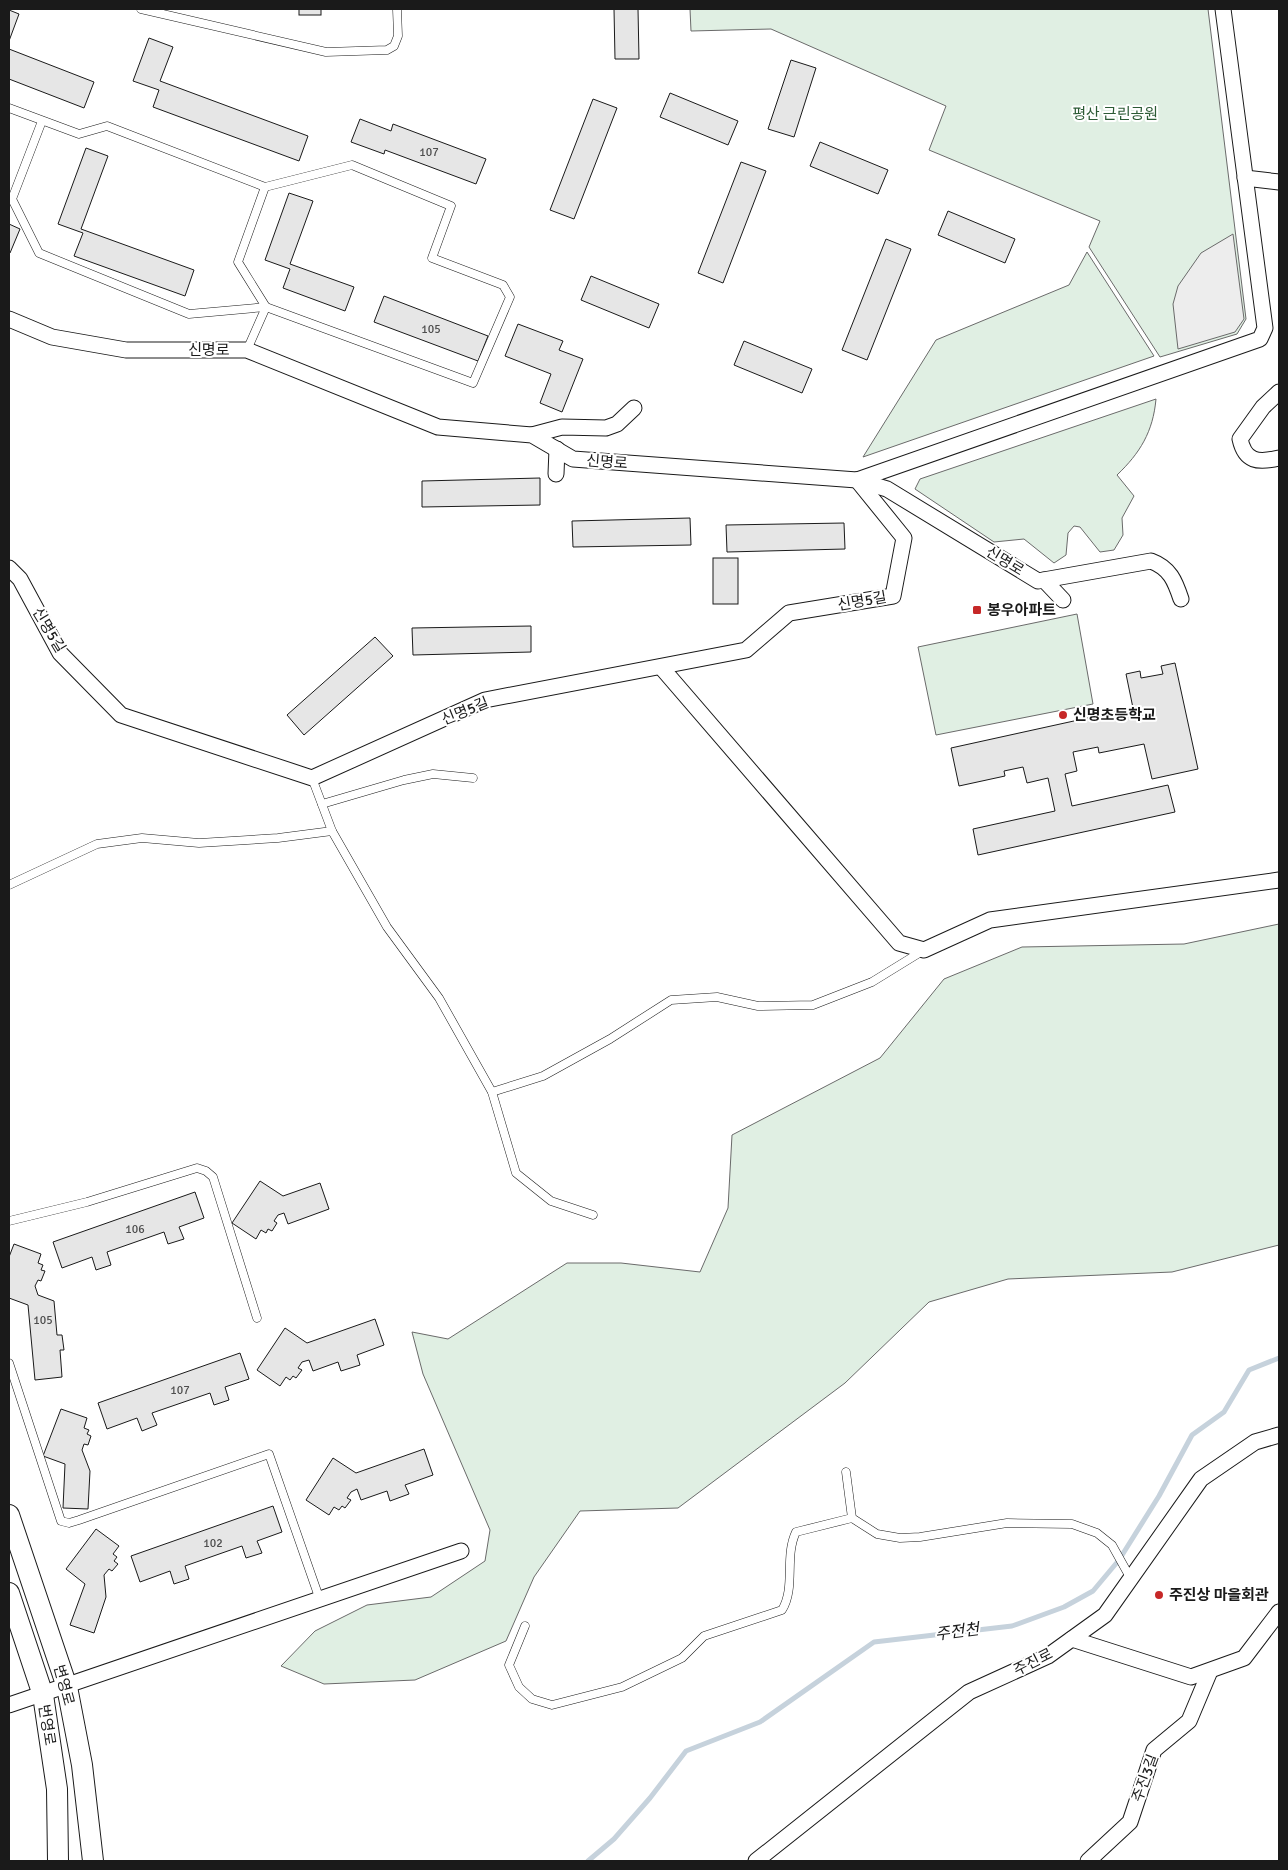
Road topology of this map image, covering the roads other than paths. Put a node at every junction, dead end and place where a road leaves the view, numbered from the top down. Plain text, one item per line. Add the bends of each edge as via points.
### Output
1 (141, 9) edge
2 (397, 9) edge
3 (1223, 9) edge
4 (9, 108) edge
5 (42, 121) junction
6 (1245, 178) junction
7 (1279, 182) edge
8 (265, 187) junction
9 (266, 307) junction
10 (9, 319) edge
11 (247, 350) junction
12 (1279, 392) edge
13 (634, 408) dead end
14 (532, 435) junction
15 (557, 449) junction
16 (1279, 458) edge
17 (556, 474) dead end
18 (858, 480) junction
19 (9, 568) edge
20 (1044, 580) junction
21 (1181, 599) dead end
22 (1063, 600) dead end
23 (661, 667) junction
24 (312, 778) junction
25 (473, 778) dead end
26 (322, 804) junction
27 (332, 831) junction
28 (1279, 880) edge
29 (9, 885) edge
30 (924, 950) junction
31 (492, 1092) junction
32 (593, 1215) dead end
33 (9, 1221) edge
34 (257, 1318) dead end
35 (9, 1364) edge
36 (1279, 1435) edge
37 (846, 1472) dead end
38 (9, 1516) edge
39 (852, 1518) junction
40 (461, 1551) dead end
41 (1128, 1573) junction
42 (9, 1593) edge
43 (320, 1600) junction
44 (1279, 1612) edge
45 (525, 1626) dead end
46 (1072, 1639) junction
47 (1210, 1670) junction
48 (67, 1687) junction
49 (42, 1695) junction
50 (9, 1705) edge
51 (58, 1861) edge
52 (93, 1861) edge
53 (756, 1861) edge
54 (1088, 1861) edge

1 - 2 lane via 326,52 386,50 394,46 398,36
3 - 6 street
4 - 5 lane
5 - 8 lane via 79,134 107,126
5 - 9 lane via 12,200 39,253 189,314
6 - 7 street
6 - 18 street via 1265,328 1260,338 1251,344
8 - 9 lane via 238,262
8 - 9 lane via 352,165 451,206 432,258 503,286 510,297 473,383
9 - 11 lane
10 - 11 street, 신명로 via 52,337 126,350
11 - 14 street, 신명로 via 438,427
12 - 16 street via 1263,407 1240,439 1242,451 1251,459
13 - 14 street via 617,424 606,428 562,427
14 - 15 street, 신명로
15 - 17 street
15 - 18 street, 신명로 via 573,459
18 - 20 street, 신명로 via 887,489 1038,581
18 - 23 street, 신명5길 via 904,538 894,596 788,613 746,650
19 - 24 street, 신명5길 via 20,579 60,653 121,715
20 - 21 street via 1151,561 1171,574
20 - 22 street
23 - 24 street, 신명5길 via 484,700
23 - 30 street via 899,943
24 - 26 lane
25 - 26 lane via 433,774
26 - 27 lane
27 - 29 lane via 199,843 142,838 97,844
27 - 31 lane via 387,927 439,998
28 - 30 street via 990,920
30 - 31 lane via 872,982 813,1005 758,1006 717,997 671,1000 543,1076
31 - 32 lane via 516,1173 551,1201
33 - 34 lane via 87,1202 198,1168 206,1171 213,1177
35 - 43 lane via 61,1521 79,1520 269,1454
36 - 41 street, 주진로 via 1255,1442 1201,1479
37 - 39 lane
38 - 48 main road, 변영로
39 - 41 lane via 877,1534 900,1538 920,1538 1007,1523 1072,1524 1097,1533 1114,1548
39 - 45 lane via 796,1532 790,1544 788,1600 782,1610 704,1636 682,1658 622,1687 552,1705 532,1699 519,1687 509,1665
40 - 43 street
41 - 46 street, 주진로 via 1105,1616
42 - 49 main road, 번영로
43 - 48 street
44 - 47 street via 1244,1658
46 - 47 street via 1191,1678
46 - 53 street, 주진로 via 1048,1656 969,1692
47 - 54 street, 주진3길 via 1189,1721 1154,1750 1130,1822
48 - 49 street
48 - 52 main road, 변영로 via 82,1765
49 - 50 street
49 - 51 main road, 번영로 via 57,1789

